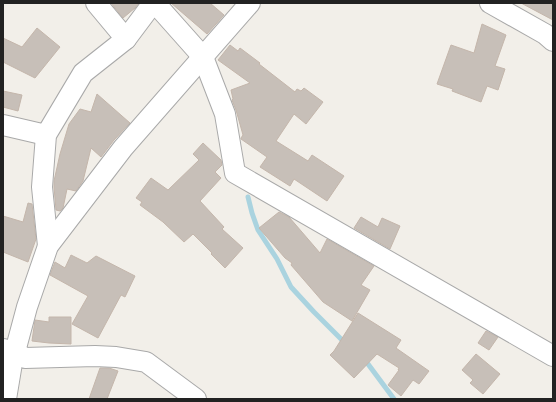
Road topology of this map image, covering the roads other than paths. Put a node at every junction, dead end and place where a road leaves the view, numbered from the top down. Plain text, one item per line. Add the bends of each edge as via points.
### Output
1 (96, 3) edge
2 (154, 3) edge
3 (250, 3) edge
4 (490, 3) edge
5 (126, 39) junction
6 (553, 40) edge
7 (204, 57) junction
8 (3, 125) edge
9 (46, 135) junction
10 (48, 246) junction
11 (553, 356) edge
12 (8, 357) edge
13 (6, 399) edge
14 (196, 399) edge

1 - 5 street
2 - 5 street
2 - 7 street
3 - 7 street
4 - 6 street
5 - 9 street via 83,73
7 - 10 street via 123,148
7 - 11 street via 225,114 235,172
8 - 9 street
9 - 10 street via 42,187
10 - 12 street
12 - 13 street
12 - 14 street via 95,356 146,362

